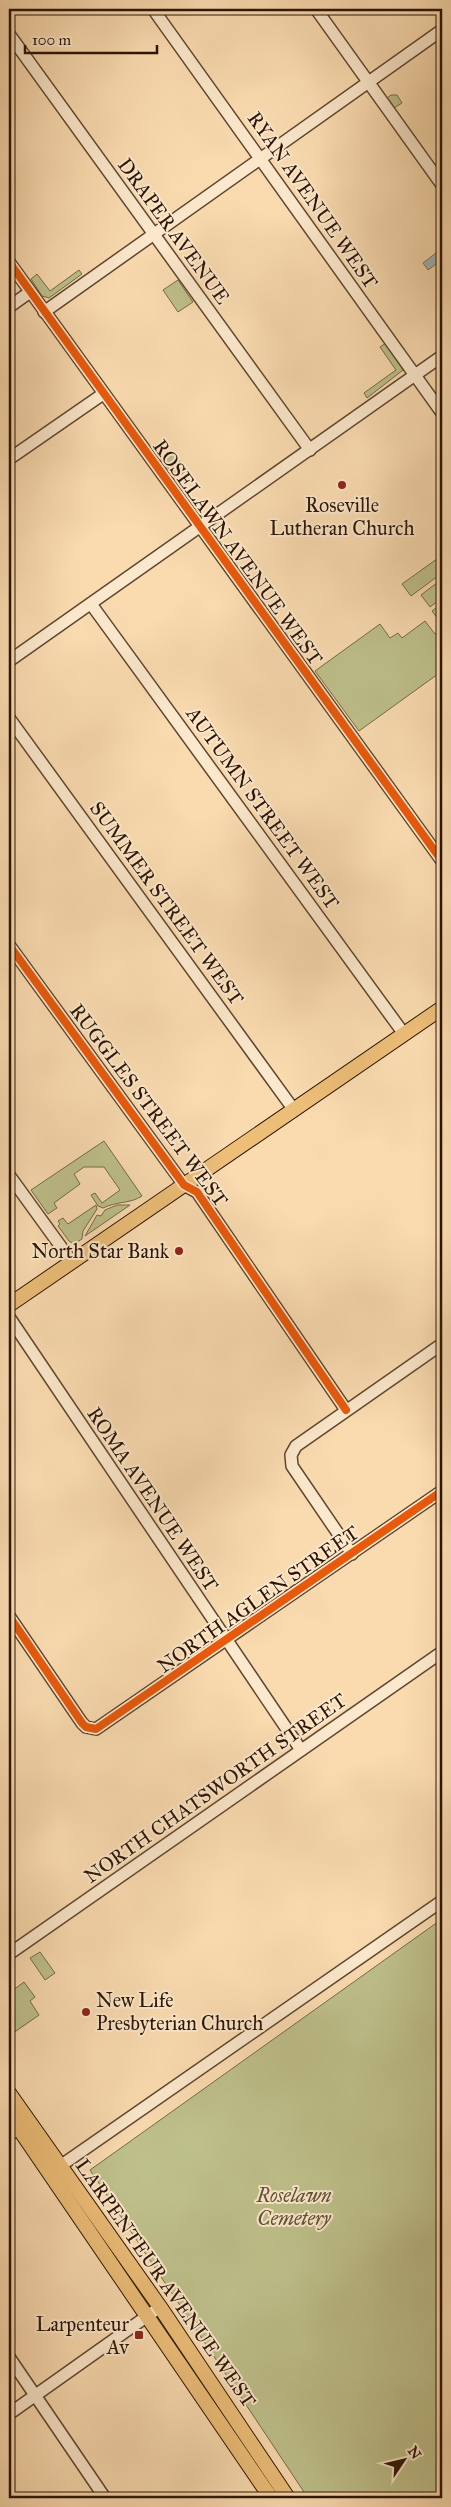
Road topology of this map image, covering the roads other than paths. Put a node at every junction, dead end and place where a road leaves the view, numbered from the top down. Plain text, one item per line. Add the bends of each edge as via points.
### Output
1 (153, 9) edge
2 (316, 9) edge
3 (442, 30) edge
4 (9, 34) edge
5 (369, 82) junction
6 (261, 158) junction
7 (442, 185) edge
8 (153, 234) junction
9 (9, 262) edge
10 (30, 292) junction
11 (9, 307) edge
12 (44, 312) junction
13 (442, 356) edge
14 (415, 376) junction
15 (103, 394) junction
16 (442, 413) edge
17 (310, 450) junction
18 (9, 459) edge
19 (200, 527) junction
20 (91, 604) junction
21 (9, 661) edge
22 (9, 718) edge
23 (442, 861) edge
24 (9, 945) edge
25 (442, 1008) edge
26 (404, 1034) junction
27 (294, 1110) junction
28 (9, 1175) edge
29 (184, 1185) junction
30 (72, 1262) junction
31 (9, 1305) edge
32 (9, 1317) edge
33 (442, 1344) edge
34 (346, 1410) junction
35 (442, 1491) edge
36 (352, 1554) junction
37 (9, 1616) edge
38 (225, 1639) junction
39 (442, 1652) edge
40 (301, 1750) junction
41 (442, 1901) edge
42 (9, 1954) edge
43 (9, 2092) edge
44 (9, 2114) edge
45 (14, 2132) edge
46 (55, 2170) junction
47 (160, 2307) junction
48 (148, 2315) junction
49 (9, 2357) edge
50 (35, 2396) junction
51 (9, 2414) edge
52 (105, 2498) edge
53 (271, 2498) edge
54 (288, 2498) edge

1 - 6 street, RYAN AVENUE WEST
2 - 5 street
3 - 5 street
4 - 8 street, DRAPER AVENUE
5 - 6 street
5 - 7 street
6 - 8 street
6 - 14 street, RYAN AVENUE WEST
8 - 12 street
8 - 17 street, DRAPER AVENUE
9 - 10 street, ROSELAWN AVENUE WEST
10 - 11 street
10 - 12 street, ROSELAWN AVENUE WEST
12 - 15 street, ROSELAWN AVENUE WEST
13 - 14 street
14 - 16 street, RYAN AVENUE WEST
14 - 17 street
15 - 18 street
15 - 19 street, ROSELAWN AVENUE WEST
17 - 19 street
19 - 20 street
19 - 23 street, ROSELAWN AVENUE WEST
20 - 21 street
20 - 26 street, AUTUMN STREET WEST
22 - 27 street, SUMMER STREET WEST
24 - 29 street, RUGGLES STREET WEST
25 - 26 main road
26 - 27 main road
27 - 29 main road
28 - 30 street
29 - 30 main road
29 - 34 street, RUGGLES STREET WEST via 197,1192
30 - 31 main road
32 - 38 street, ROMA AVENUE WEST
33 - 34 street
34 - 36 street via 296,1446 291,1455 292,1466
35 - 36 street, NORTH AGLEN STREET
36 - 38 street, NORTH AGLEN STREET
37 - 38 street, NORTH AGLEN STREET via 82,1723 91,1728 102,1727
38 - 40 street, ROMA AVENUE WEST
39 - 40 street, NORTH CHATSWORTH STREET
40 - 42 street, NORTH CHATSWORTH STREET
41 - 46 street
43 - 46 main road, LARPENTEUR AVENUE WEST
44 - 45 main road, LARPENTEUR AVENUE WEST
45 - 46 main road, LARPENTEUR AVENUE WEST
46 - 47 main road, LARPENTEUR AVENUE WEST
46 - 48 main road, LARPENTEUR AVENUE WEST
47 - 48 street
47 - 54 main road, LARPENTEUR AVENUE WEST
48 - 50 street
48 - 53 main road, LARPENTEUR AVENUE WEST
49 - 50 street
50 - 51 street
50 - 52 street

